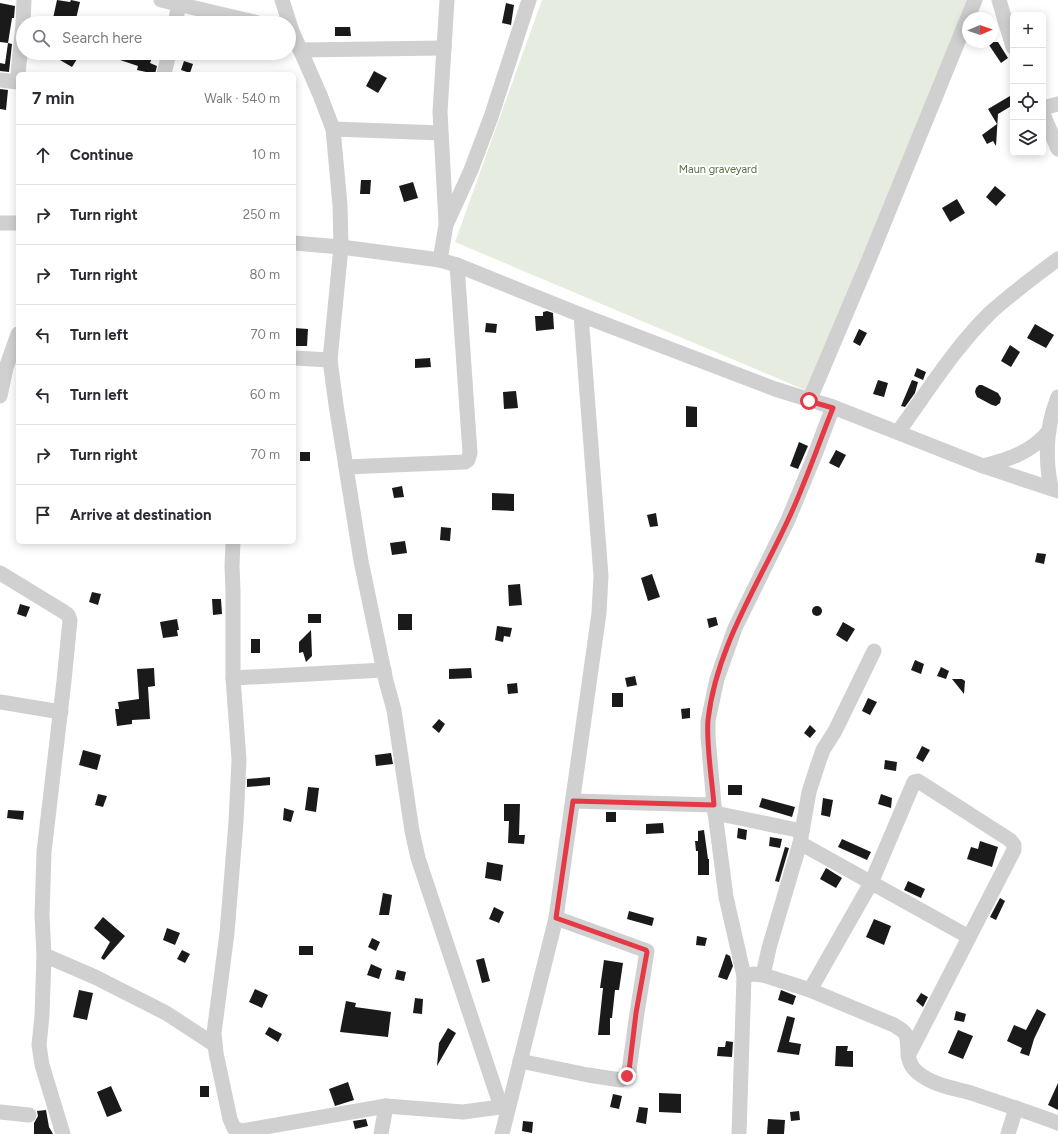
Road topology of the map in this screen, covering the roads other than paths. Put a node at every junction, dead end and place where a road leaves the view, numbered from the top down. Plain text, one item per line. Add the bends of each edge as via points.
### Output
1 (24, 0) edge
2 (161, 0) edge
3 (282, 0) edge
4 (447, 0) edge
5 (529, 0) edge
6 (975, 0) edge
7 (999, 0) edge
8 (179, 4) junction
9 (23, 16) edge
10 (176, 16) edge
11 (229, 16) edge
12 (287, 16) edge
13 (1010, 37) edge
14 (296, 42) edge
15 (444, 48) junction
16 (300, 50) junction
17 (19, 60) edge
18 (167, 60) edge
19 (18, 72) edge
20 (164, 72) edge
21 (0, 80) edge
22 (16, 83) edge
23 (1058, 104) edge
24 (1046, 107) edge
25 (1046, 120) edge
26 (333, 129) junction
27 (441, 133) junction
28 (1058, 149) edge
29 (0, 223) edge
30 (16, 223) edge
31 (446, 225) junction
32 (296, 243) edge
33 (341, 247) junction
34 (1058, 259) edge
35 (440, 260) junction
36 (457, 265) junction
37 (581, 315) junction
38 (16, 340) edge
39 (296, 358) edge
40 (330, 360) junction
41 (0, 396) edge
42 (1058, 397) edge
43 (809, 401) junction
44 (833, 408) junction
45 (1049, 431) junction
46 (898, 432) junction
47 (983, 466) junction
48 (346, 467) junction
49 (1054, 490) edge
50 (234, 544) edge
51 (0, 573) edge
52 (874, 651) dead end
53 (384, 670) junction
54 (233, 678) junction
55 (0, 702) edge
56 (61, 712) junction
57 (573, 801) junction
58 (715, 809) junction
59 (801, 837) junction
60 (871, 883) junction
61 (556, 918) junction
62 (969, 937) junction
63 (44, 955) junction
64 (763, 975) junction
65 (744, 976) junction
66 (810, 990) junction
67 (215, 1045) junction
68 (908, 1056) junction
69 (520, 1061) junction
70 (386, 1106) junction
71 (505, 1107) junction
72 (1016, 1108) junction
73 (0, 1112) edge
74 (29, 1115) dead end
75 (1058, 1123) edge
76 (63, 1134) edge
77 (381, 1134) edge
78 (502, 1134) edge
79 (739, 1134) edge
80 (1008, 1134) edge

1 - 9 street
2 - 8 street
3 - 12 street
4 - 15 street
5 - 31 street via 491,117
6 - 43 street
7 - 13 street
8 - 10 street
8 - 11 street
14 - 16 street
15 - 16 street
15 - 27 street
16 - 26 street
17 - 19 street
18 - 20 street
21 - 22 street
23 - 24 street
25 - 28 street
26 - 27 street
26 - 33 street
27 - 31 street
29 - 30 street
31 - 35 street
32 - 33 street
33 - 35 street
33 - 40 street
34 - 46 street via 991,313 938,374
35 - 36 street
36 - 37 street
36 - 48 street via 470,453 468,460
37 - 43 street
37 - 57 street via 601,595
38 - 41 street
39 - 40 street
40 - 48 street
42 - 45 street
43 - 44 street
44 - 46 street
44 - 58 street via 788,520 735,628 717,679 708,721
45 - 47 street via 1042,440 1013,458
45 - 49 street via 1047,466
46 - 47 street
47 - 49 street
48 - 53 street via 361,561
50 - 54 street
51 - 56 street via 68,615 70,620
52 - 59 street via 836,731 823,750 809,792
53 - 54 street
53 - 71 street via 394,710 418,858
54 - 67 street via 239,760 236,822 227,933 214,1033
55 - 56 street
56 - 63 street via 44,852
57 - 58 street
57 - 61 street
58 - 59 street
58 - 65 street via 726,898
59 - 60 street
59 - 64 street
60 - 62 street
60 - 62 street via 913,784 918,781 1014,845 1014,850
60 - 66 street
61 - 69 street
61 - 69 street via 647,951 629,1071 621,1080
62 - 68 street
63 - 67 street via 96,976 159,1010
63 - 76 street via 39,1045 42,1065
64 - 65 street
64 - 66 street
65 - 79 street
66 - 68 street via 894,1025 906,1034
67 - 70 street via 230,1119 234,1128 242,1131
68 - 72 street via 916,1072 935,1083
69 - 71 street
70 - 71 street via 463,1112
70 - 77 street
71 - 78 street
72 - 75 street
72 - 80 street
73 - 74 street

